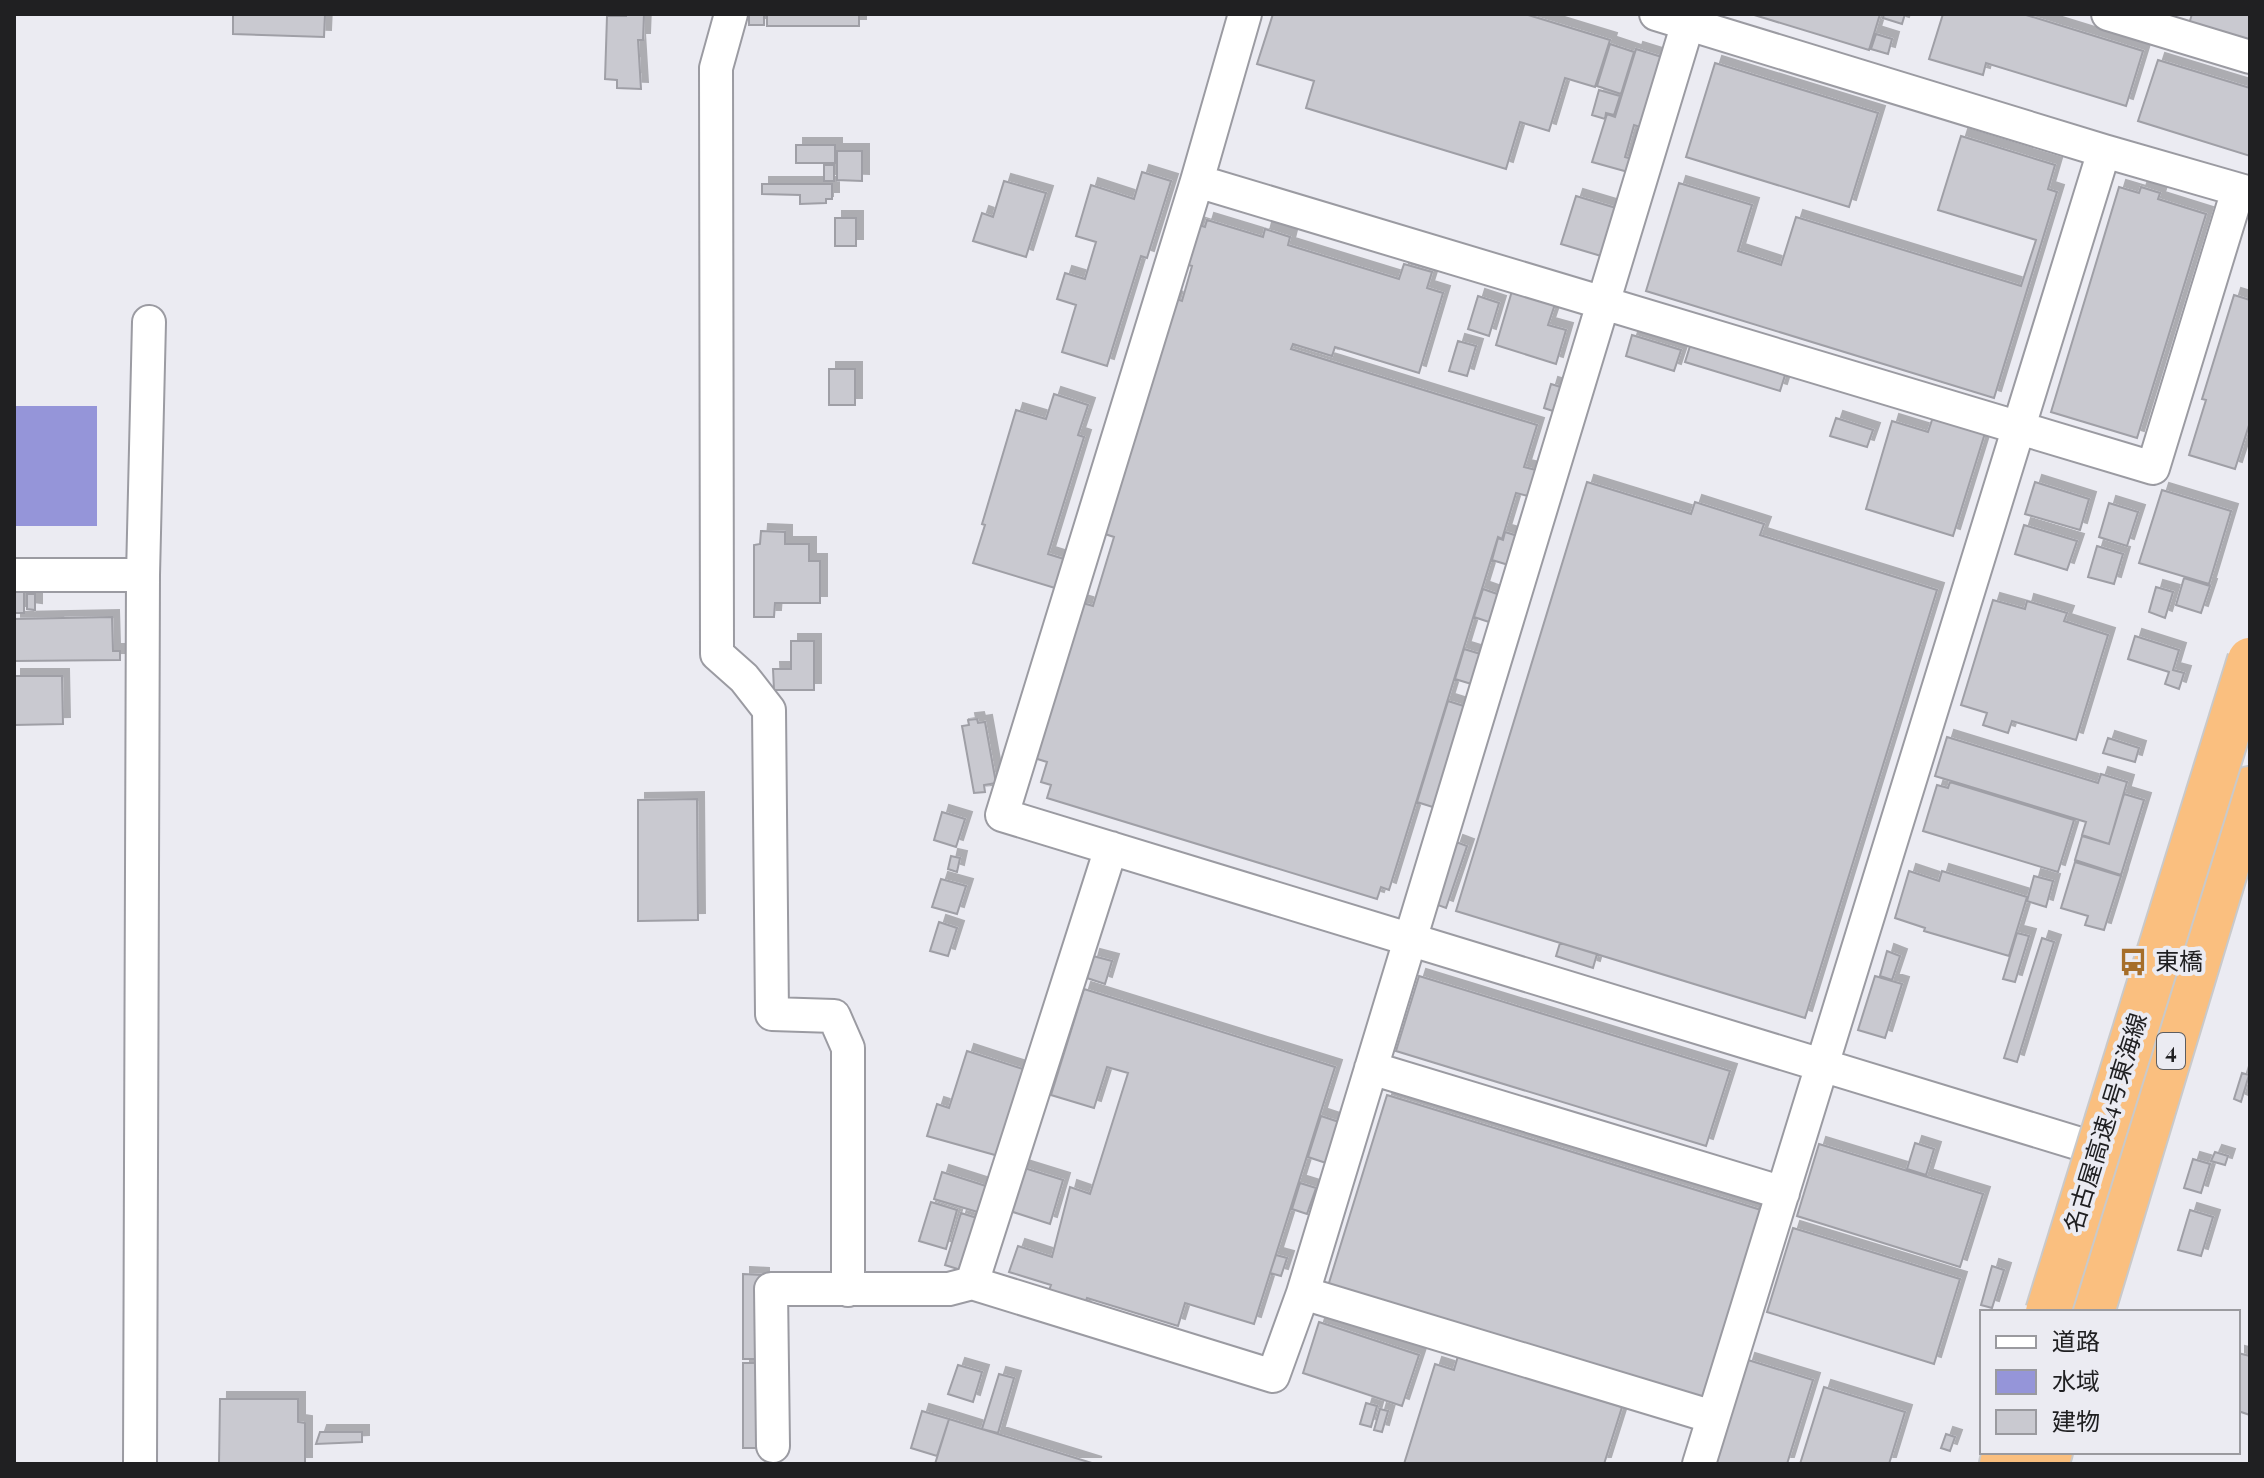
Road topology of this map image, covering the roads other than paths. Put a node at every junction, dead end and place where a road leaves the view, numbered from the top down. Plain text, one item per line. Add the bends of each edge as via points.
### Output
1 (731, 14) edge
2 (1245, 14) edge
3 (1656, 14) edge
4 (2108, 14) edge
5 (1688, 23) junction
6 (2250, 57) edge
7 (2104, 151) junction
8 (1197, 181) junction
9 (2244, 191) edge
10 (1603, 303) junction
11 (149, 322) dead end
12 (2019, 428) junction
13 (14, 575) edge
14 (143, 575) junction
15 (2250, 660) edge
16 (2250, 789) edge
17 (1111, 848) junction
18 (1410, 940) junction
19 (1823, 1066) junction
20 (1371, 1068) junction
21 (2113, 1154) dead end
22 (1783, 1193) junction
23 (972, 1283) junction
24 (848, 1290) junction
25 (1303, 1293) junction
26 (2049, 1310) edge
27 (2093, 1310) edge
28 (1713, 1417) junction
29 (773, 1446) dead end
30 (140, 1464) edge
31 (1699, 1464) edge

1 - 24 street via 716,68 717,654 769,710 772,1014 834,1016 848,1048
2 - 8 street
3 - 5 street
4 - 6 street
5 - 7 street
5 - 10 street
7 - 9 street
7 - 12 street
8 - 10 street
8 - 17 street via 1002,815
9 - 12 street via 2153,468
10 - 12 street
10 - 18 street
11 - 14 street
12 - 19 street
13 - 14 street
14 - 30 street
15 - 26 highway, 名古屋高速4号東海線 / 4, bridge
16 - 27 highway, 名古屋高速4号東海線 / 4
17 - 18 street
17 - 23 street
18 - 19 street
18 - 20 street
19 - 21 street
19 - 22 street
20 - 22 street
20 - 25 street
22 - 28 street
23 - 24 street via 949,1289
23 - 25 street via 1273,1376
24 - 29 street via 771,1289
25 - 28 street
28 - 31 street

